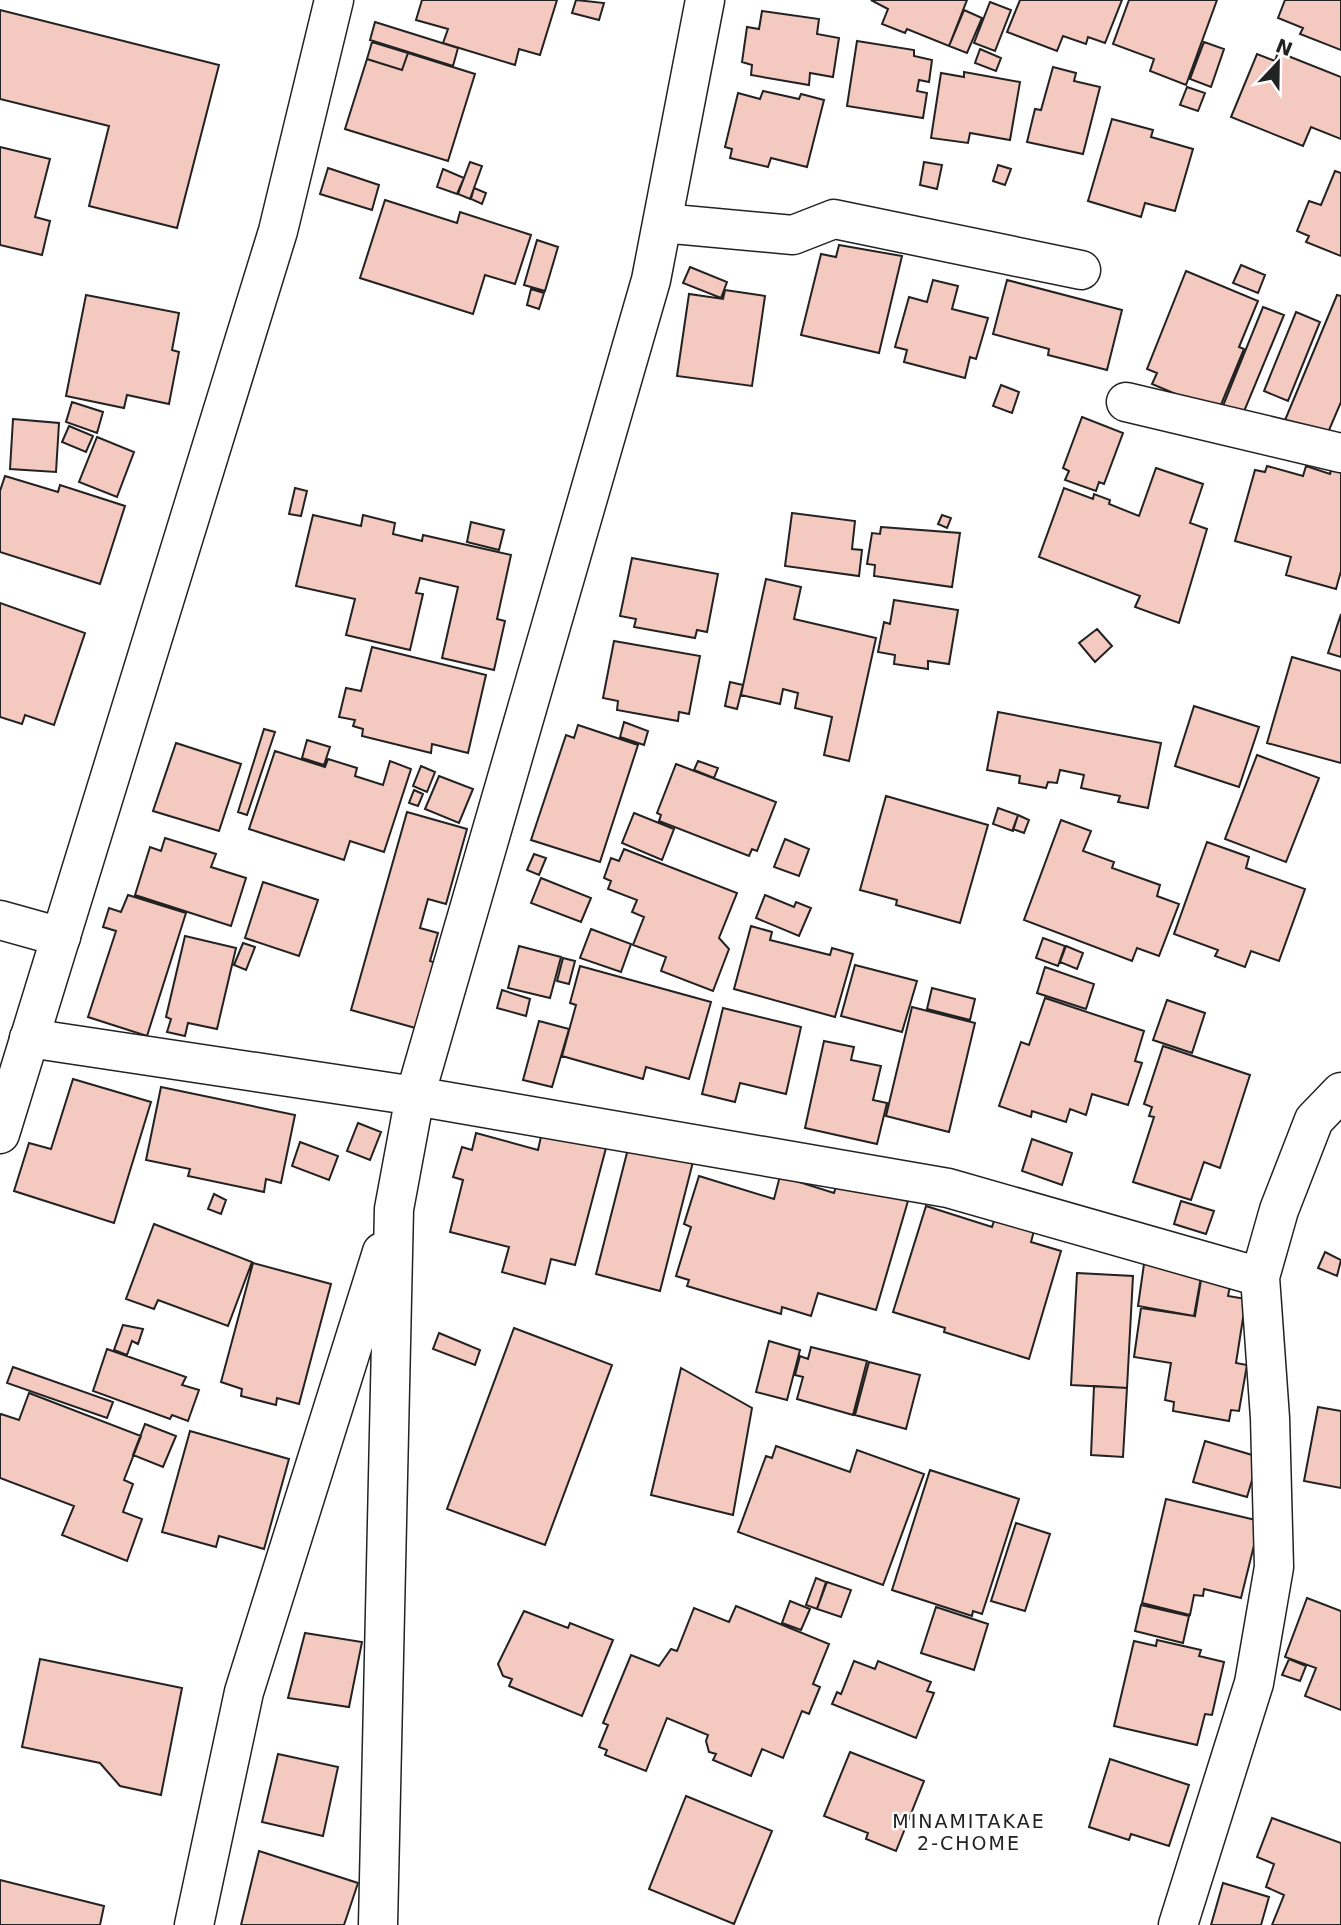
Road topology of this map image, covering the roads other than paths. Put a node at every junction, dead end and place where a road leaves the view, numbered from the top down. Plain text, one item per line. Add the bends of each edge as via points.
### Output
1 (334, 0) edge
2 (705, 0) edge
3 (662, 223) junction
4 (1081, 270) dead end
5 (1126, 402) dead end
6 (1341, 453) edge
7 (0, 920) edge
8 (61, 937) junction
9 (29, 1038) junction
10 (1341, 1092) edge
11 (415, 1096) junction
12 (0, 1134) edge
13 (394, 1221) junction
14 (1260, 1277) junction
15 (194, 1925) edge
16 (378, 1925) edge
17 (1178, 1925) edge

1 - 8 street via 278,231
2 - 3 street
3 - 4 street via 793,235 834,219
3 - 11 street via 651,280
5 - 6 street
7 - 8 street
8 - 9 street
9 - 11 street
9 - 12 street
10 - 14 street via 1314,1120 1279,1210
11 - 13 street
11 - 14 street via 948,1188
13 - 15 street via 373,1275 244,1692
13 - 16 street
14 - 17 street via 1270,1418 1273,1567 1254,1683

